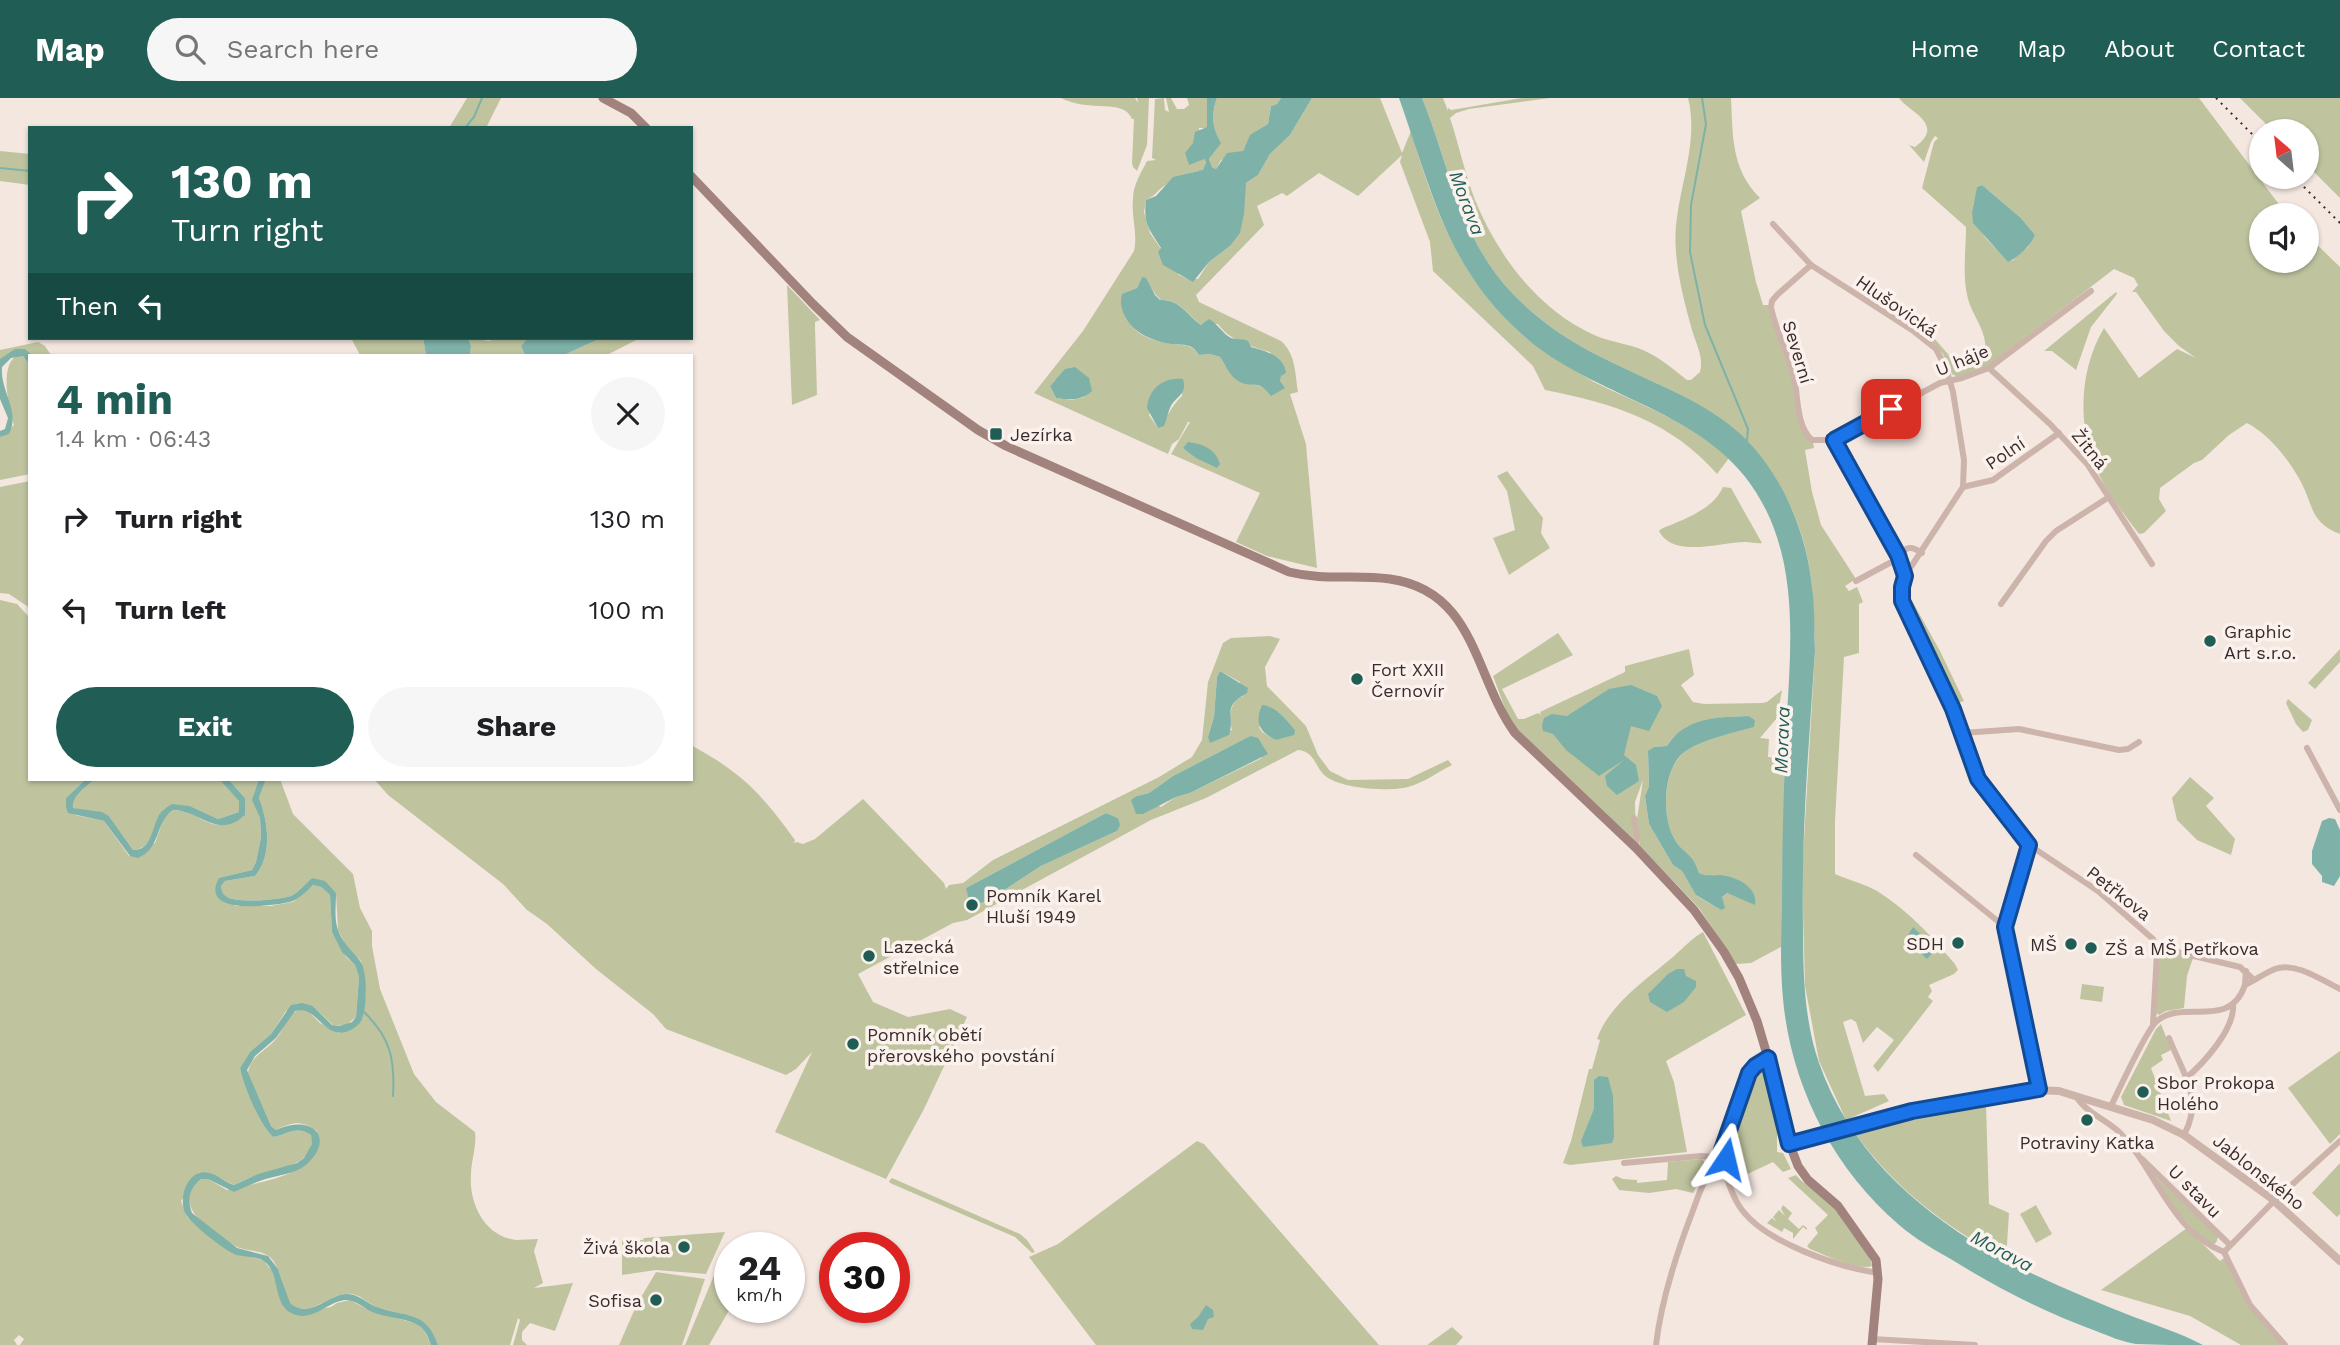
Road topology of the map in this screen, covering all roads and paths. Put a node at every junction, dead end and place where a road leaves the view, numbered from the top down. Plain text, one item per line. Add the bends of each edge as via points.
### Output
1 (603, 98) edge
2 (644, 126) edge
3 (693, 178) edge
4 (1773, 224) dead end
5 (1811, 265) junction
6 (2091, 291) dead end
7 (1989, 368) junction
8 (1950, 380) junction
9 (2059, 433) junction
10 (1834, 440) junction
11 (1963, 487) junction
12 (2109, 498) junction
13 (1922, 552) junction
14 (1898, 557) junction
15 (2152, 564) dead end
16 (1905, 576) junction
17 (1856, 581) dead end
18 (2001, 604) dead end
19 (1962, 733) junction
20 (2139, 743) dead end
21 (2307, 748) dead end
22 (2340, 810) edge
23 (1634, 818) dead end
24 (2029, 845) junction
25 (1636, 848) junction
26 (1916, 855) dead end
27 (2005, 927) junction
28 (2156, 947) junction
29 (2246, 971) junction
30 (2254, 980) junction
31 (2245, 985) junction
32 (2340, 989) edge
33 (2233, 1005) junction
34 (2153, 1024) junction
35 (2169, 1038) dead end
36 (1768, 1058) junction
37 (2185, 1079) junction
38 (2039, 1089) junction
39 (2075, 1095) junction
40 (2111, 1106) junction
41 (2183, 1135) junction
42 (2340, 1141) edge
43 (1789, 1144) junction
44 (1721, 1153) junction
45 (2139, 1157) junction
46 (1714, 1161) junction
47 (1623, 1163) dead end
48 (1723, 1165) junction
49 (2274, 1200) junction
50 (2230, 1245) junction
51 (2224, 1252) junction
52 (2340, 1261) edge
53 (1878, 1273) junction
54 (1872, 1342) edge
55 (1656, 1345) edge
56 (1975, 1345) edge
57 (2285, 1345) edge

1 - 2 main road
3 - 25 main road via 847,337 992,439 1289,572 1315,578 1393,579 1432,595 1468,635 1515,733
4 - 5 street, Hlušovická
5 - 8 street, Hlušovická via 1927,340 1941,357
5 - 10 street, Severní via 1777,295 1771,307 1807,435 1812,440
6 - 7 street, U háje
7 - 8 street, U háje
7 - 9 street, Žitná
8 - 10 street, U háje
8 - 11 street, Hlušovická via 1964,460
9 - 11 street, Polní via 1993,480
9 - 12 street, Žitná
10 - 14 street, Petřkova
11 - 13 street
12 - 15 street, Žitná
12 - 18 street via 2056,531
13 - 14 street via 1908,547
13 - 16 street
14 - 16 street, Petřkova
14 - 17 street
16 - 19 street, Petřkova via 1902,601
19 - 20 street via 2019,729 2119,750
19 - 24 street, Petřkova via 1978,779
21 - 22 street
23 - 25 street
24 - 27 street
24 - 28 street, Petřkova via 2098,891 2148,933
25 - 36 main road via 1714,936 1760,1020
26 - 27 street
27 - 38 street
28 - 29 street
28 - 34 street, Petřkova
29 - 30 street
29 - 31 street
30 - 31 street
30 - 32 street via 2286,967
31 - 33 street
33 - 34 street via 2218,1011 2165,1016
33 - 37 street via 2223,1036
34 - 40 street
35 - 37 street
36 - 43 main road
36 - 44 street via 1749,1073
37 - 41 street via 2194,1102
38 - 39 street, Jablonského
38 - 43 street, Jablonského via 1944,1104
39 - 40 street, Jablonského
39 - 45 street, U stavu via 2115,1128
40 - 41 street, Jablonského
41 - 49 street, Jablonského
42 - 49 street
43 - 53 main road via 1803,1174 1833,1200 1868,1248
44 - 46 street
44 - 48 street via 1726,1159
45 - 50 street, U stavu
45 - 51 street, U stavu via 2169,1207 2206,1244
46 - 47 street via 1701,1156
46 - 48 street
46 - 55 street via 1682,1242
48 - 53 street via 1734,1197 1746,1216 1764,1230 1798,1248
49 - 50 street
49 - 52 street, Jablonského
50 - 51 street
51 - 57 street via 2250,1305
53 - 54 main road
54 - 56 street

